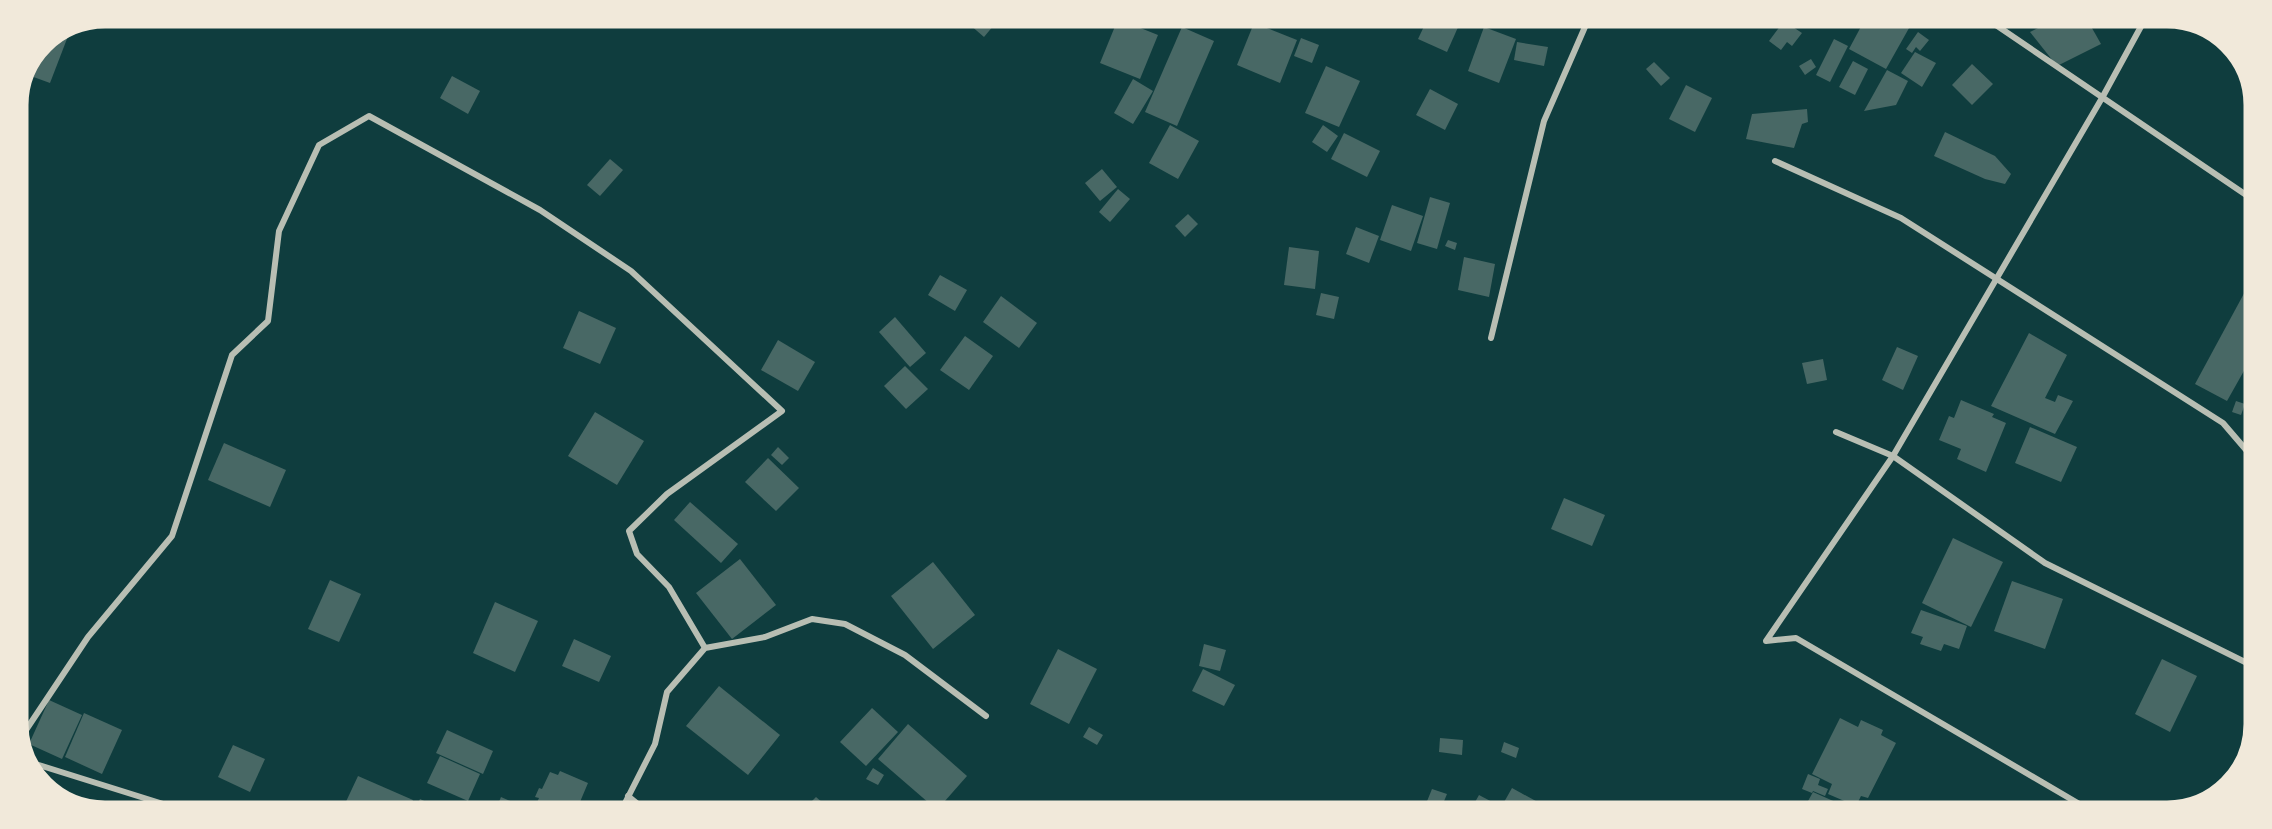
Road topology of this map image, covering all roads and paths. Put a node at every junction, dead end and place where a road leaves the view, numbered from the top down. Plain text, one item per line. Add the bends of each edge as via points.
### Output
1 (1585, 27) edge
2 (1999, 27) edge
3 (2141, 27) edge
4 (2102, 98) junction
5 (1775, 160) dead end
6 (2245, 195) edge
7 (1997, 279) junction
8 (1491, 338) dead end
9 (1836, 432) dead end
10 (2245, 449) edge
11 (1893, 456) junction
12 (705, 648) junction
13 (2245, 662) edge
14 (986, 716) dead end
15 (27, 729) edge
16 (38, 765) edge
17 (628, 796) junction
18 (157, 802) edge
19 (625, 802) edge
20 (635, 802) edge
21 (2076, 802) edge

1 - 8 street via 1544,121
2 - 4 street
3 - 4 street
4 - 6 street
4 - 7 street
5 - 7 street via 1901,218
7 - 10 street via 2223,423
7 - 11 street
9 - 11 street
11 - 13 street via 2045,563
11 - 21 street via 1766,641 1796,638
12 - 14 street via 765,637 812,619 845,624 905,655
12 - 15 street via 669,587 637,554 628,531 667,494 782,411 631,271 540,210 369,116 319,145 279,231 268,321 232,355 172,536 88,638
12 - 17 street via 667,692 655,744
16 - 18 street
17 - 19 street
17 - 20 street

